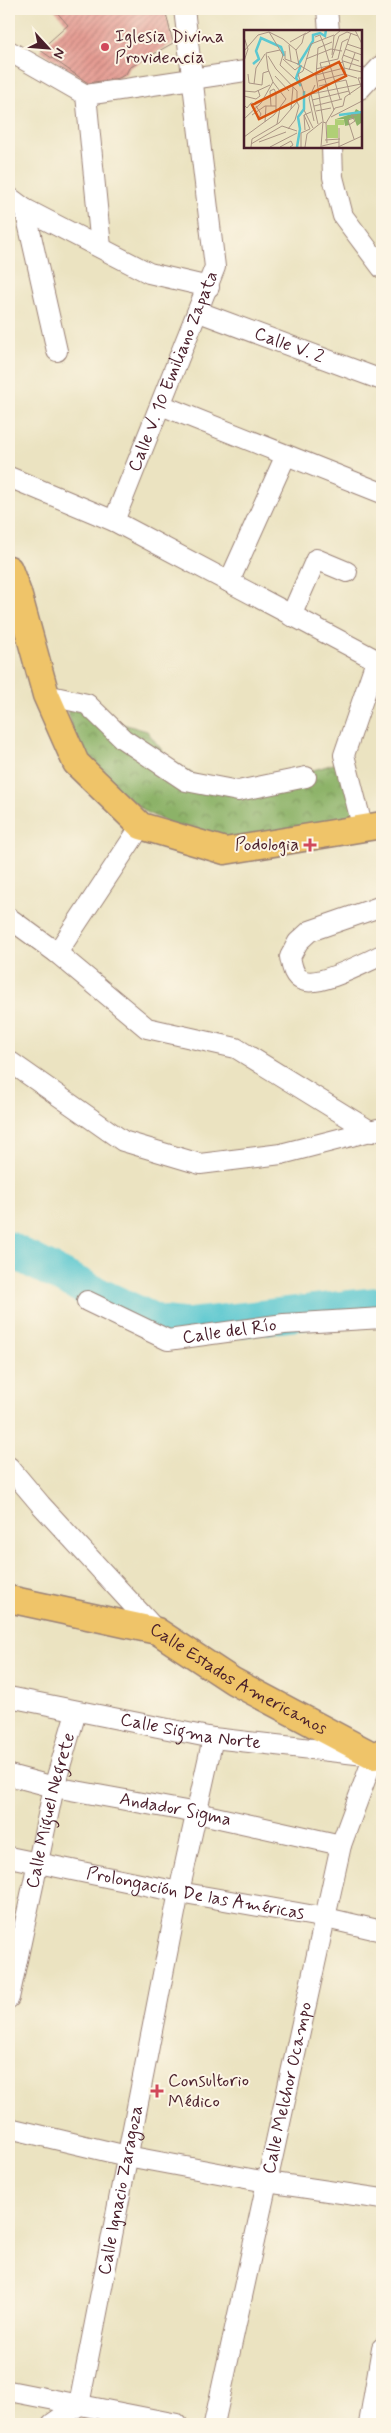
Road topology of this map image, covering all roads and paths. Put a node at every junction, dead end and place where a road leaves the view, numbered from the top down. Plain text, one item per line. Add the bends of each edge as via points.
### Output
1 (184, 9) edge
2 (327, 9) edge
3 (330, 30) edge
4 (9, 51) edge
5 (382, 65) edge
6 (244, 71) edge
7 (192, 79) junction
8 (361, 88) edge
9 (86, 95) junction
10 (332, 148) edge
11 (9, 197) edge
12 (24, 209) junction
13 (101, 247) junction
14 (382, 268) edge
15 (209, 287) junction
16 (199, 312) junction
17 (57, 351) dead end
18 (380, 377) edge
19 (161, 405) junction
20 (286, 456) junction
21 (9, 477) edge
22 (382, 493) edge
23 (114, 521) junction
24 (9, 569) edge
25 (347, 572) dead end
26 (230, 582) junction
27 (13, 594) edge
28 (291, 616) junction
29 (379, 662) edge
30 (46, 695) junction
31 (306, 777) dead end
32 (141, 826) junction
33 (373, 827) edge
34 (382, 906) edge
35 (9, 918) edge
36 (57, 952) junction
37 (382, 955) edge
38 (9, 1061) edge
39 (377, 1129) edge
40 (87, 1301) dead end
41 (382, 1318) edge
42 (9, 1467) edge
43 (9, 1599) edge
44 (157, 1631) junction
45 (9, 1697) edge
46 (76, 1712) junction
47 (213, 1738) junction
48 (380, 1757) edge
49 (9, 1775) edge
50 (54, 1787) junction
51 (196, 1813) junction
52 (341, 1846) junction
53 (9, 1857) edge
54 (37, 1863) junction
55 (180, 1892) junction
56 (326, 1918) junction
57 (382, 1931) edge
58 (9, 1998) edge
59 (9, 2128) edge
60 (126, 2156) junction
61 (267, 2182) junction
62 (382, 2199) edge
63 (382, 2348) edge
64 (9, 2391) edge
65 (79, 2405) junction
66 (52, 2424) edge
67 (177, 2424) edge
68 (214, 2424) edge
69 (369, 2424) edge

1 - 7 street, Calle V. 10 Emiliano Zapata
2 - 3 street
4 - 9 street
5 - 8 street
6 - 7 street
7 - 9 street
7 - 15 street, Calle V. 10 Emiliano Zapata via 215,267
9 - 13 street
10 - 14 street via 332,177 343,216
11 - 12 street
12 - 13 street
12 - 17 street
13 - 15 street via 149,272
15 - 16 street, Calle V. 10 Emiliano Zapata
16 - 18 street, Calle V. 2
16 - 19 street, Calle V. 10 Emiliano Zapata
19 - 20 street
19 - 23 street, Calle V. 10 Emiliano Zapata
20 - 22 street
20 - 26 street
21 - 23 street
23 - 26 street
24 - 27 main road
25 - 28 street via 316,559
26 - 28 street
27 - 30 main road
28 - 29 street
29 - 33 street via 344,755
30 - 31 street via 88,704 123,739 186,781 238,792
30 - 32 main road via 76,763
32 - 33 main road via 225,851
32 - 36 street
34 - 37 street via 310,931 298,942 290,957 293,973 302,981 317,982
35 - 36 street
36 - 39 street via 147,1028 236,1048
38 - 39 street via 123,1141 200,1164 282,1154
40 - 41 street, Calle del Río via 168,1340 284,1324
42 - 44 street, Calle Estados Americanos
43 - 44 main road
44 - 48 main road, Calle Estados Americanos via 233,1681
45 - 46 street, Calle Sigma Norte
46 - 47 street, Calle Sigma Norte
46 - 50 street, Calle Miguel Negrete
47 - 48 street, Calle Sigma Norte
47 - 51 street, Calle Ignacio Zaragoza
48 - 52 street, Calle Melchor Ocampo
49 - 50 street, Andador Sigma
50 - 51 street, Andador Sigma
50 - 54 street, Calle Miguel Negrete
51 - 52 street, Andador Sigma
51 - 55 street, Calle Ignacio Zaragoza
52 - 56 street, Calle Melchor Ocampo
53 - 54 street, Prolongación De las Américas
54 - 55 street, Prolongación De las Américas
54 - 58 street, Calle Miguel Negrete
55 - 56 street, Prolongación De las Américas
55 - 60 street, Calle Ignacio Zaragoza
56 - 57 street, Prolongación De las Américas
56 - 61 street, Calle Melchor Ocampo
59 - 60 street
60 - 61 street
60 - 65 street, Calle Ignacio Zaragoza
61 - 62 street
61 - 68 street, Calle Melchor Ocampo
63 - 69 street
64 - 65 street
65 - 66 street
65 - 67 street

